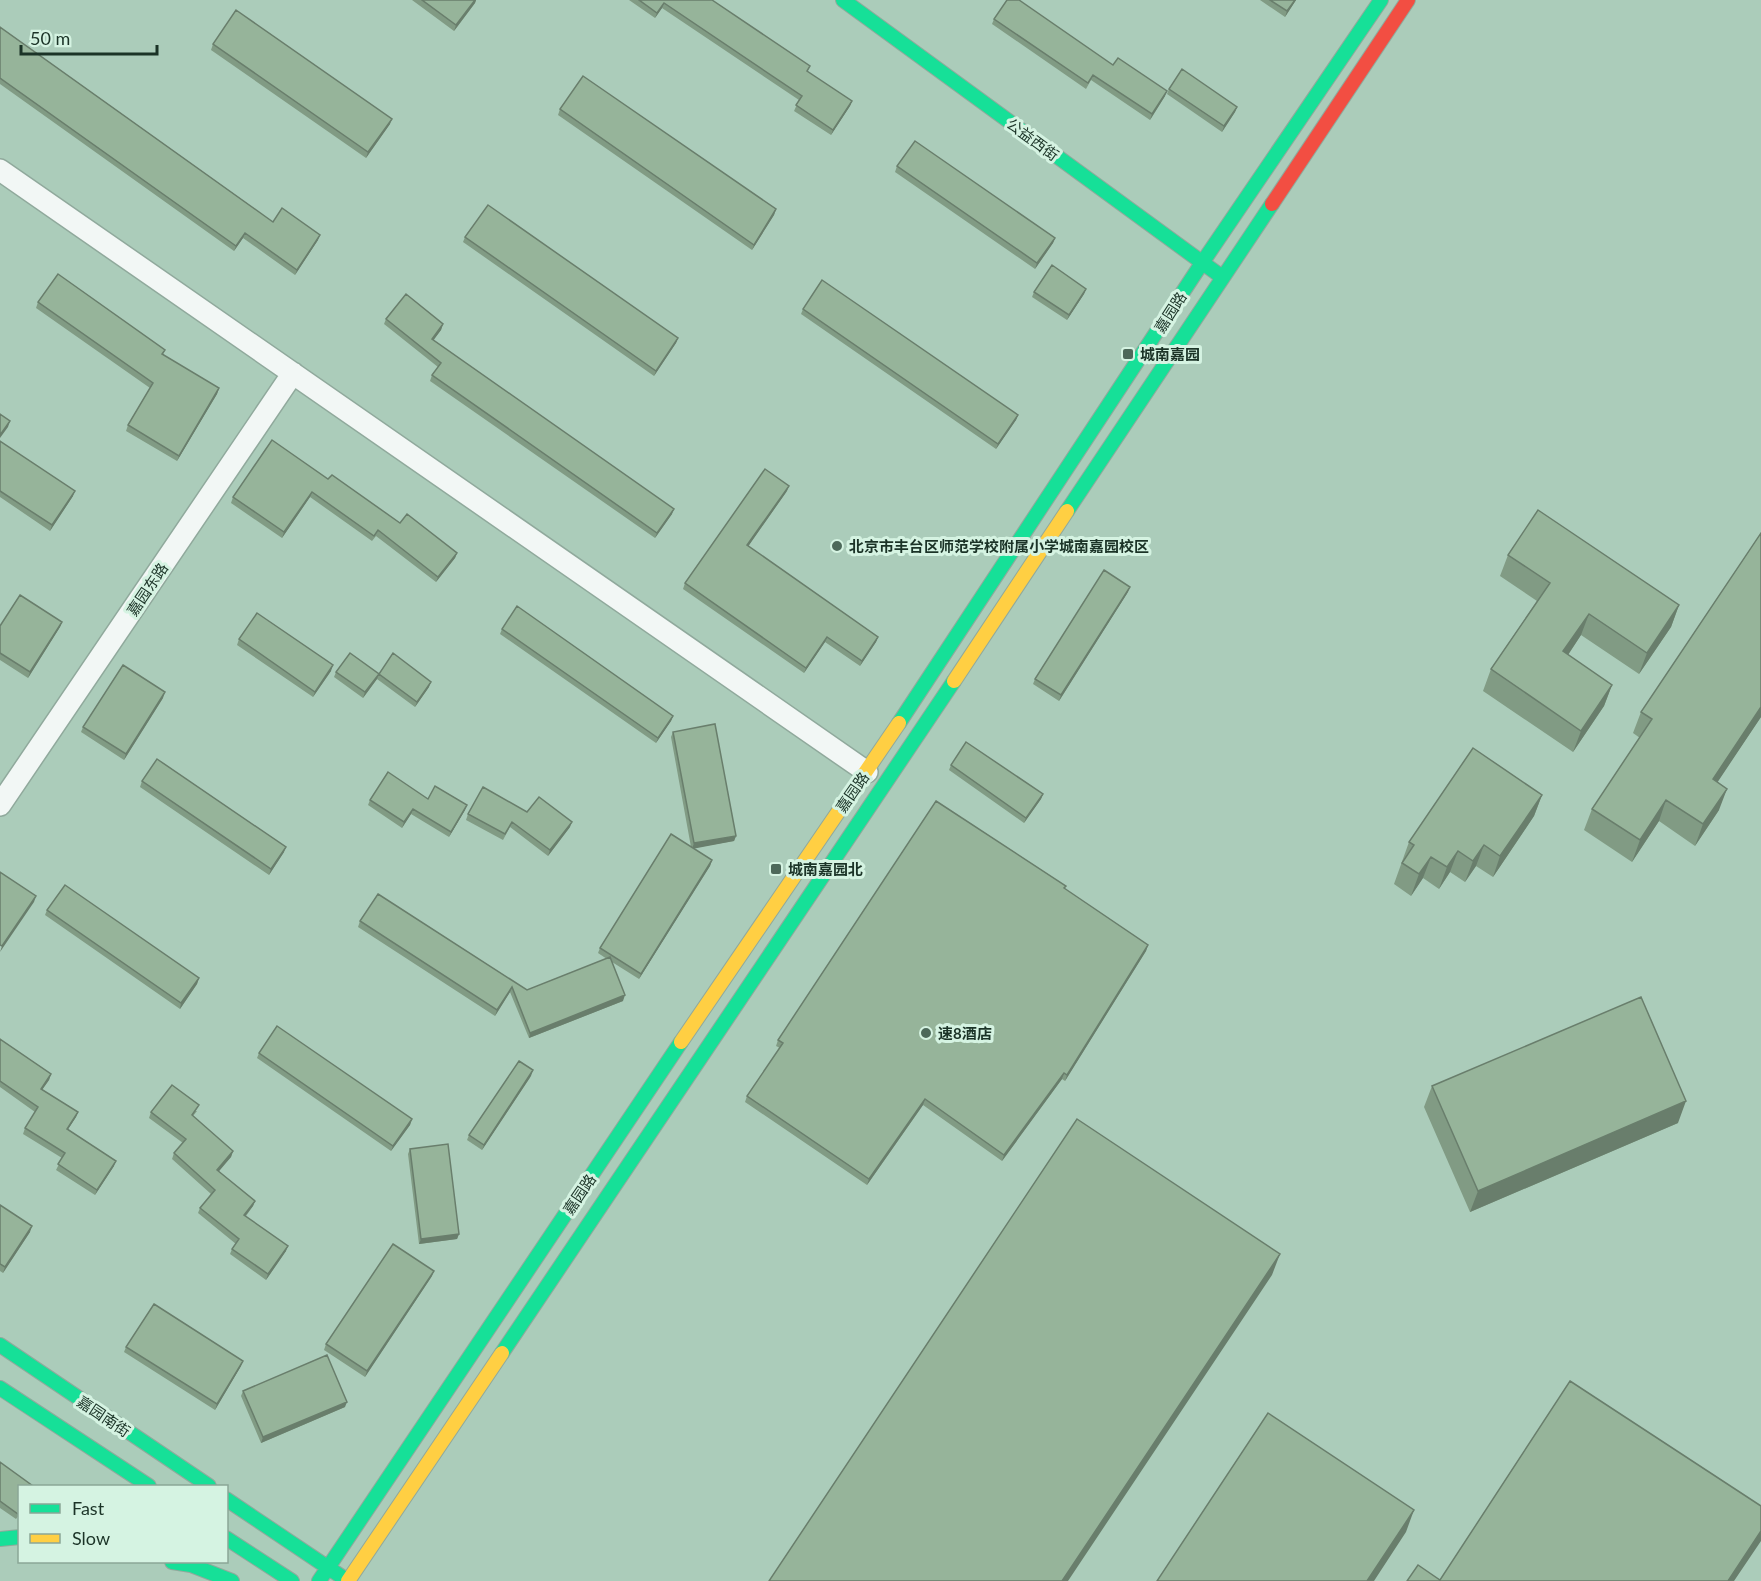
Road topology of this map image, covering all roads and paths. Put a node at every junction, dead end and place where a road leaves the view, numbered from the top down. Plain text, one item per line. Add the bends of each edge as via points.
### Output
1 (843, 0) edge
2 (1380, 0) edge
3 (1408, 0) edge
4 (0, 170) edge
5 (1202, 263) junction
6 (1223, 277) junction
7 (293, 374) junction
8 (867, 772) junction
9 (0, 805) edge
10 (0, 1345) edge
11 (0, 1388) edge
12 (147, 1485) edge
13 (208, 1485) edge
14 (228, 1500) edge
15 (18, 1537) edge
16 (0, 1539) edge
17 (228, 1539) edge
18 (178, 1563) edge
19 (328, 1568) junction
20 (232, 1581) edge
21 (292, 1581) edge
22 (319, 1581) edge
23 (348, 1581) edge

1 - 5 main road, 公益西街
2 - 5 main road, 嘉园路
3 - 6 main road, 嘉园路
4 - 7 street
5 - 6 main road, 公益西街
5 - 8 main road, 嘉园路
6 - 23 main road, 嘉园路
7 - 8 street
7 - 9 street, 嘉园东路
8 - 19 main road, 嘉园路
10 - 13 main road, 嘉园南街
11 - 12 main road
14 - 19 main road
15 - 16 main road
17 - 21 main road
18 - 20 main road
19 - 22 main road, 嘉园路
19 - 23 main road

